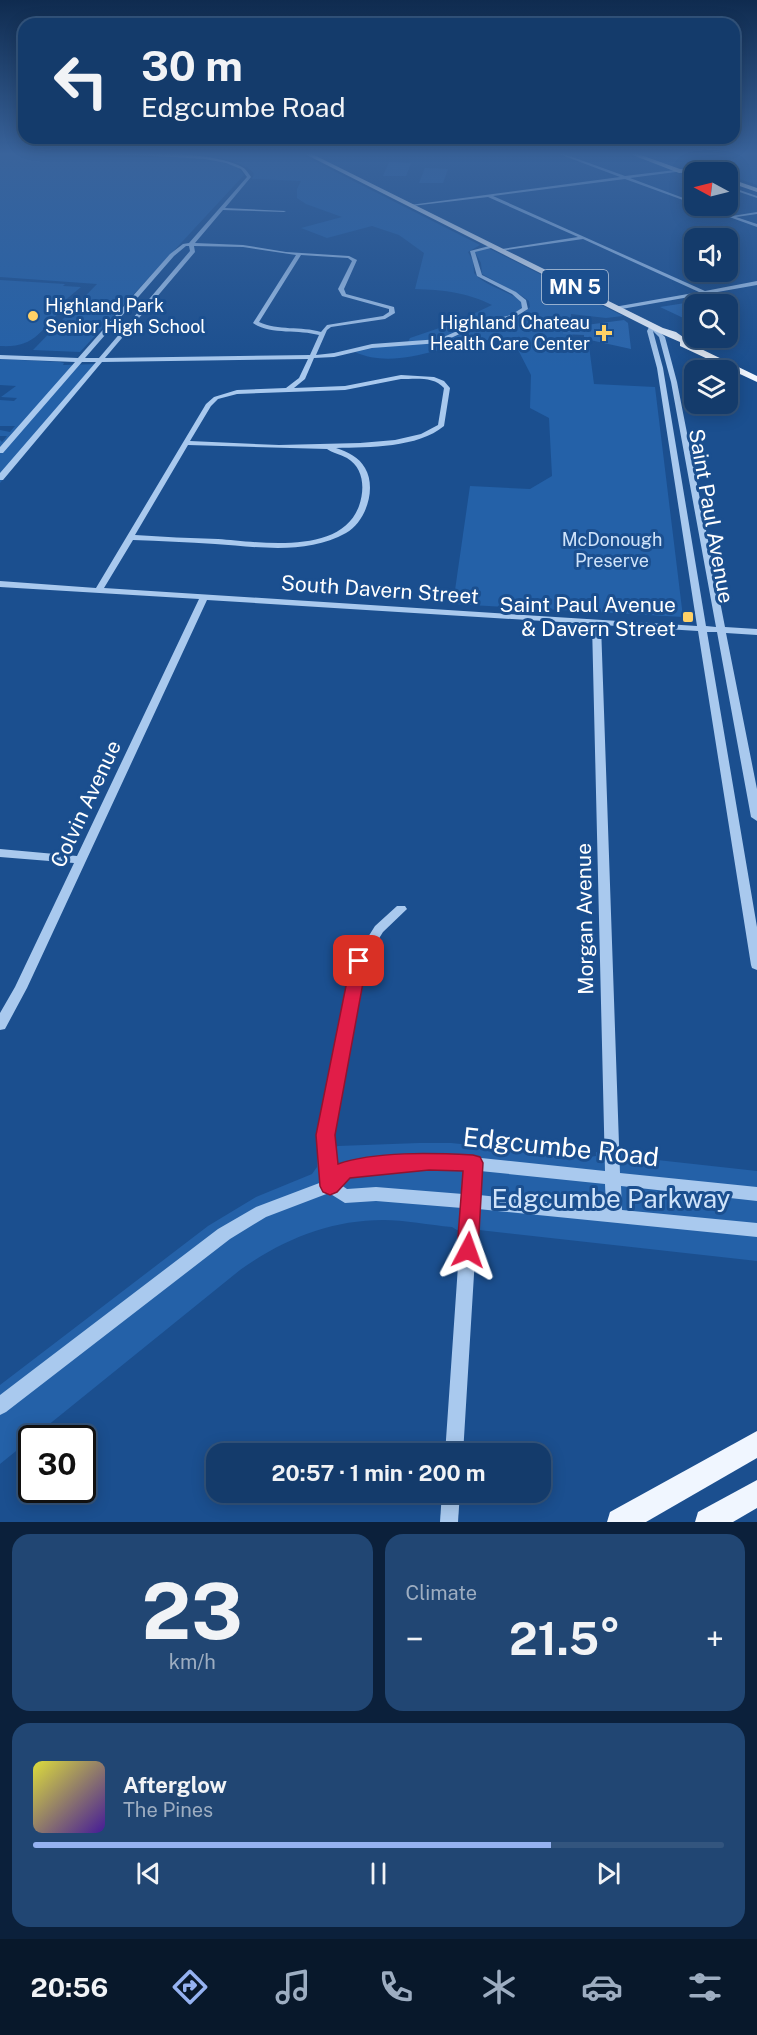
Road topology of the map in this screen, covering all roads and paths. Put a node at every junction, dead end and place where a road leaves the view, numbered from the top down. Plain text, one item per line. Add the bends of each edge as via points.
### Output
1 (208, 225) edge
2 (452, 225) edge
3 (554, 225) edge
4 (583, 238) junction
5 (191, 244) junction
6 (493, 246) junction
7 (502, 250) junction
8 (298, 254) junction
9 (757, 283) edge
10 (704, 292) junction
11 (616, 308) junction
12 (337, 324) junction
13 (300, 328) junction
14 (656, 328) junction
15 (323, 334) junction
16 (0, 356) edge
17 (313, 357) junction
18 (80, 359) junction
19 (99, 360) junction
20 (302, 379) junction
21 (757, 379) edge
22 (332, 389) junction
23 (286, 390) junction
24 (186, 442) junction
25 (374, 444) junction
26 (321, 447) junction
27 (0, 450) edge
28 (354, 461) junction
29 (0, 478) edge
30 (130, 537) junction
31 (0, 584) edge
32 (99, 590) junction
33 (204, 597) junction
34 (596, 622) junction
35 (703, 628) junction
36 (723, 630) junction
37 (757, 632) edge
38 (757, 817) edge
39 (0, 853) edge
40 (81, 860) junction
41 (401, 909) dead end
42 (757, 965) edge
43 (0, 1025) edge
44 (473, 1163) junction
45 (611, 1177) junction
46 (330, 1186) junction
47 (757, 1194) edge
48 (470, 1202) junction
49 (614, 1216) junction
50 (757, 1230) edge
51 (0, 1406) edge
52 (455, 1443) edge
53 (757, 1444) edge
54 (757, 1493) edge
55 (450, 1503) edge
56 (449, 1522) edge
57 (620, 1522) edge
58 (708, 1522) edge

1 - 5 street
2 - 6 main road, MN 5
3 - 4 street
4 - 7 street
4 - 10 street
5 - 8 street
5 - 18 street via 172,255
5 - 19 street via 192,251
6 - 7 main road, MN 5
6 - 17 street via 472,251 477,271 522,299 526,306 521,313 473,326 440,341 372,346
7 - 11 main road, MN 5
8 - 12 street via 352,258 355,262 341,292 393,310 390,316
8 - 13 street via 256,324
9 - 10 street
10 - 11 street
11 - 14 main road, MN 5
12 - 13 street
12 - 15 street via 329,326
13 - 15 street
14 - 21 main road, MN 5 via 679,343
14 - 35 street, Saint Paul Avenue via 650,331 660,368
14 - 36 street, Saint Paul Avenue via 674,382
15 - 17 street
16 - 18 street
17 - 19 street
17 - 20 street
18 - 19 street
18 - 27 street
19 - 29 street
20 - 22 street
20 - 23 street
22 - 23 street
22 - 25 street via 401,377 424,377 445,384 443,423 438,429
23 - 24 street via 237,392 216,398
24 - 26 street
24 - 30 street
25 - 26 street
25 - 28 street via 361,451
26 - 28 street
28 - 30 street via 368,483 361,514 351,526 327,538 273,545
30 - 32 street
31 - 32 street, South Davern Street
32 - 33 street, South Davern Street
33 - 34 street, South Davern Street
33 - 40 street, Colvin Avenue
34 - 35 street, South Davern Street
34 - 45 street, Morgan Avenue
35 - 36 street, South Davern Street
35 - 42 street, Saint Paul Avenue
36 - 37 street, South Davern Street
36 - 38 street, Saint Paul Avenue
39 - 40 street
40 - 43 street, Colvin Avenue
41 - 46 street via 379,930 359,961 325,1135
44 - 45 street, Edgcumbe Road
44 - 46 street, Edgcumbe Road via 419,1162 344,1170
44 - 48 street
45 - 47 street, Edgcumbe Road
45 - 49 street, Morgan Avenue
46 - 48 street via 345,1196 376,1194
46 - 51 street, Edgcumbe Road via 261,1212 224,1234
48 - 49 street
48 - 52 street
49 - 50 street
53 - 57 main road
54 - 58 main road
55 - 56 street

